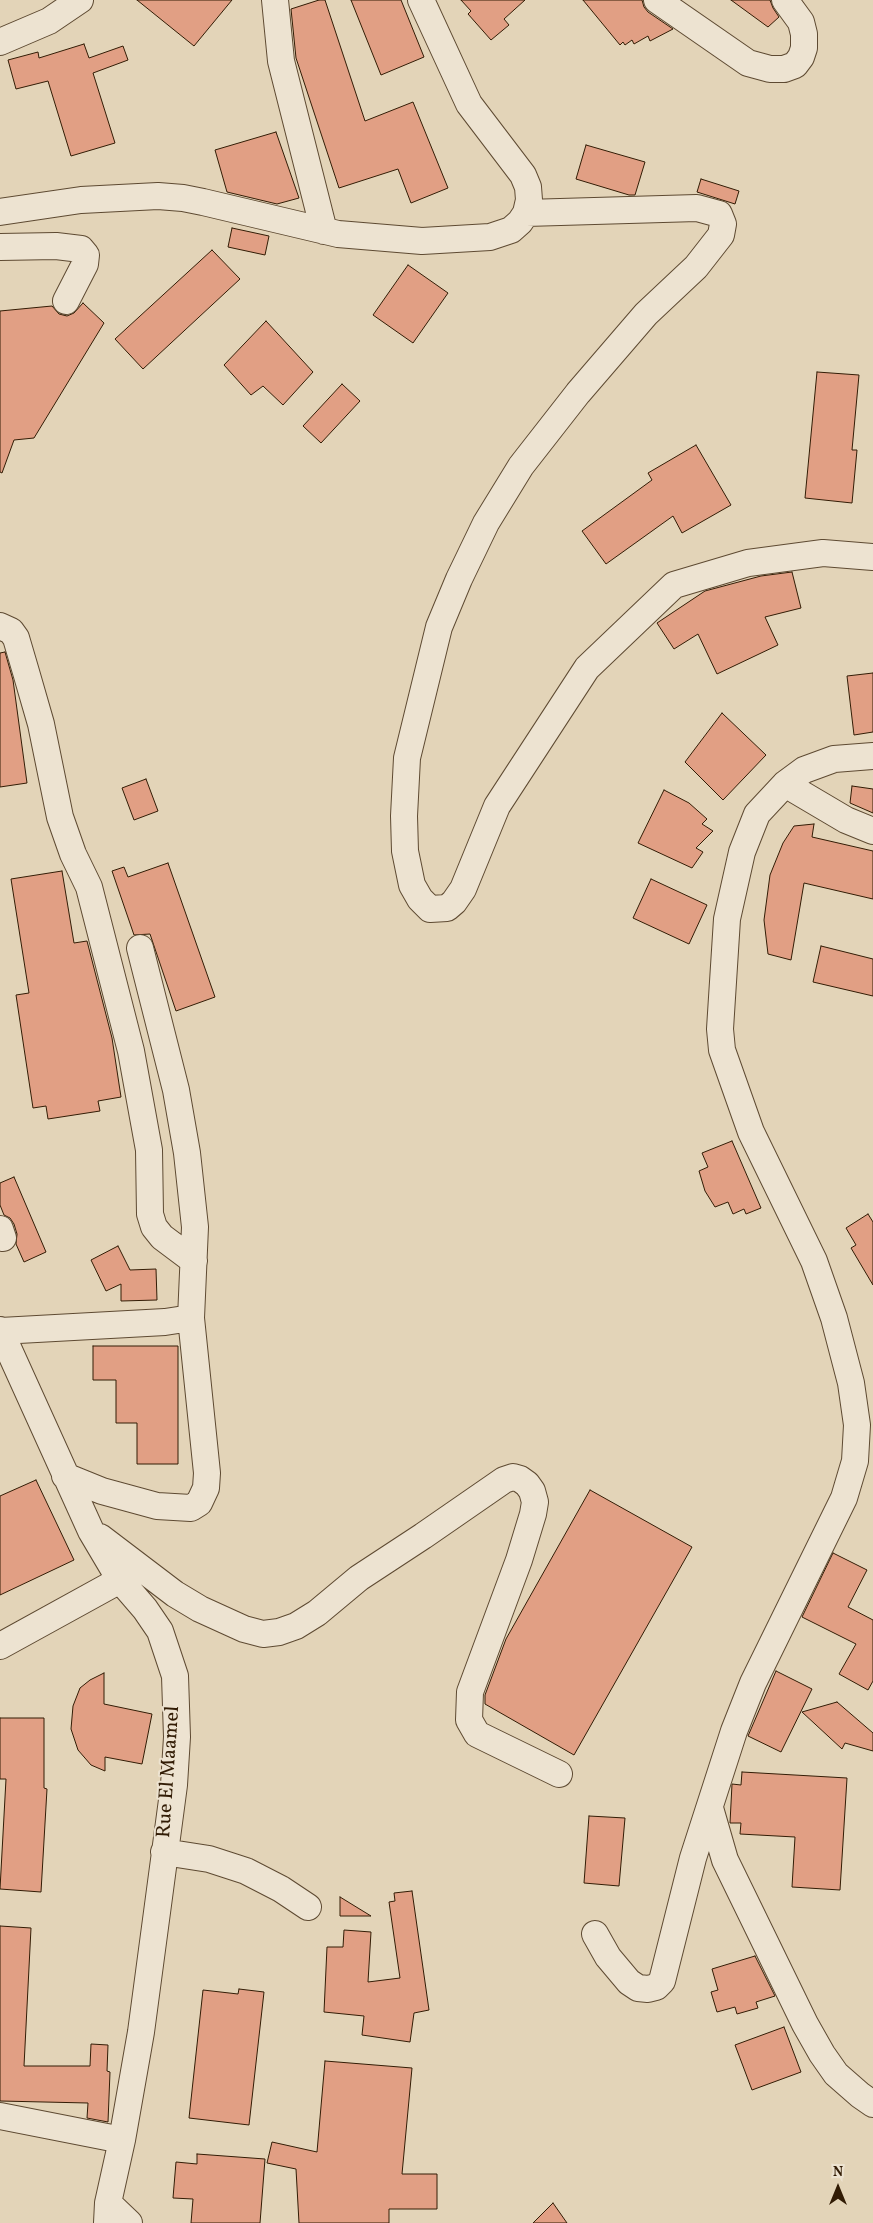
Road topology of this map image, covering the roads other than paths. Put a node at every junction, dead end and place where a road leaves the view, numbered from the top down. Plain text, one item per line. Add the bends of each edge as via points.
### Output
1 (80, 0) edge
2 (275, 0) edge
3 (422, 0) edge
4 (657, 0) edge
5 (785, 0) edge
6 (0, 42) edge
7 (0, 212) edge
8 (526, 213) junction
9 (324, 231) junction
10 (0, 247) edge
11 (66, 300) dead end
12 (873, 557) edge
13 (0, 626) edge
14 (873, 756) edge
15 (785, 784) junction
16 (873, 831) edge
17 (140, 948) dead end
18 (194, 1261) junction
19 (191, 1318) junction
20 (0, 1331) edge
21 (65, 1476) junction
22 (91, 1531) junction
23 (120, 1580) junction
24 (0, 1646) edge
25 (559, 1774) dead end
26 (710, 1808) junction
27 (164, 1852) junction
28 (308, 1907) dead end
29 (595, 1934) dead end
30 (873, 2104) edge
31 (0, 2116) edge
32 (122, 2140) junction
33 (107, 2213) edge
34 (129, 2223) edge

1 - 6 street via 49,21
2 - 9 street via 281,61
3 - 8 street via 469,104 523,175 528,187
4 - 5 street via 748,63 770,70 784,70 802,57 804,48 801,22
7 - 9 street via 81,200 158,196 203,202
8 - 9 street via 511,230 501,235 458,240 422,242
8 - 12 street via 697,208 719,214 723,224 721,236 696,267 646,314 521,466 486,523 459,579 439,627 407,758 405,851 412,885 430,909 447,908 463,889 497,806 582,675 674,585 758,562 823,552
10 - 11 street via 81,249 86,255 85,264
13 - 18 street via 11,631 16,638 41,724 60,817 89,887 131,1051 149,1150 150,1214 162,1237
14 - 15 street via 834,759 804,770
15 - 16 street via 846,820
15 - 26 street via 757,814 742,852 733,889 723,962 722,1050 751,1132 814,1261 834,1318 857,1425 854,1461 844,1498 753,1683
17 - 18 street via 176,1090 195,1227
18 - 19 street
19 - 20 street
19 - 21 street via 207,1473 206,1488 199,1503 191,1508 156,1506 102,1491
20 - 21 street, Rue El Maamel
21 - 22 street, Rue El Maamel
22 - 23 street, Rue El Maamel
22 - 25 street via 200,1609 263,1634 296,1626 359,1578 504,1480 520,1479 532,1491 533,1514 470,1692 469,1720 477,1734
23 - 24 street
23 - 27 street, Rue El Maamel via 160,1631 175,1676 178,1737
26 - 29 street via 693,1858 662,1981 656,1987 638,1988 629,1982 608,1957
26 - 30 street via 725,1860 805,2024 836,2074
27 - 28 street via 209,1859 246,1871
27 - 32 street, Rue El Maamel via 141,2032
31 - 32 street
32 - 33 street, Rue El Maamel
33 - 34 street

